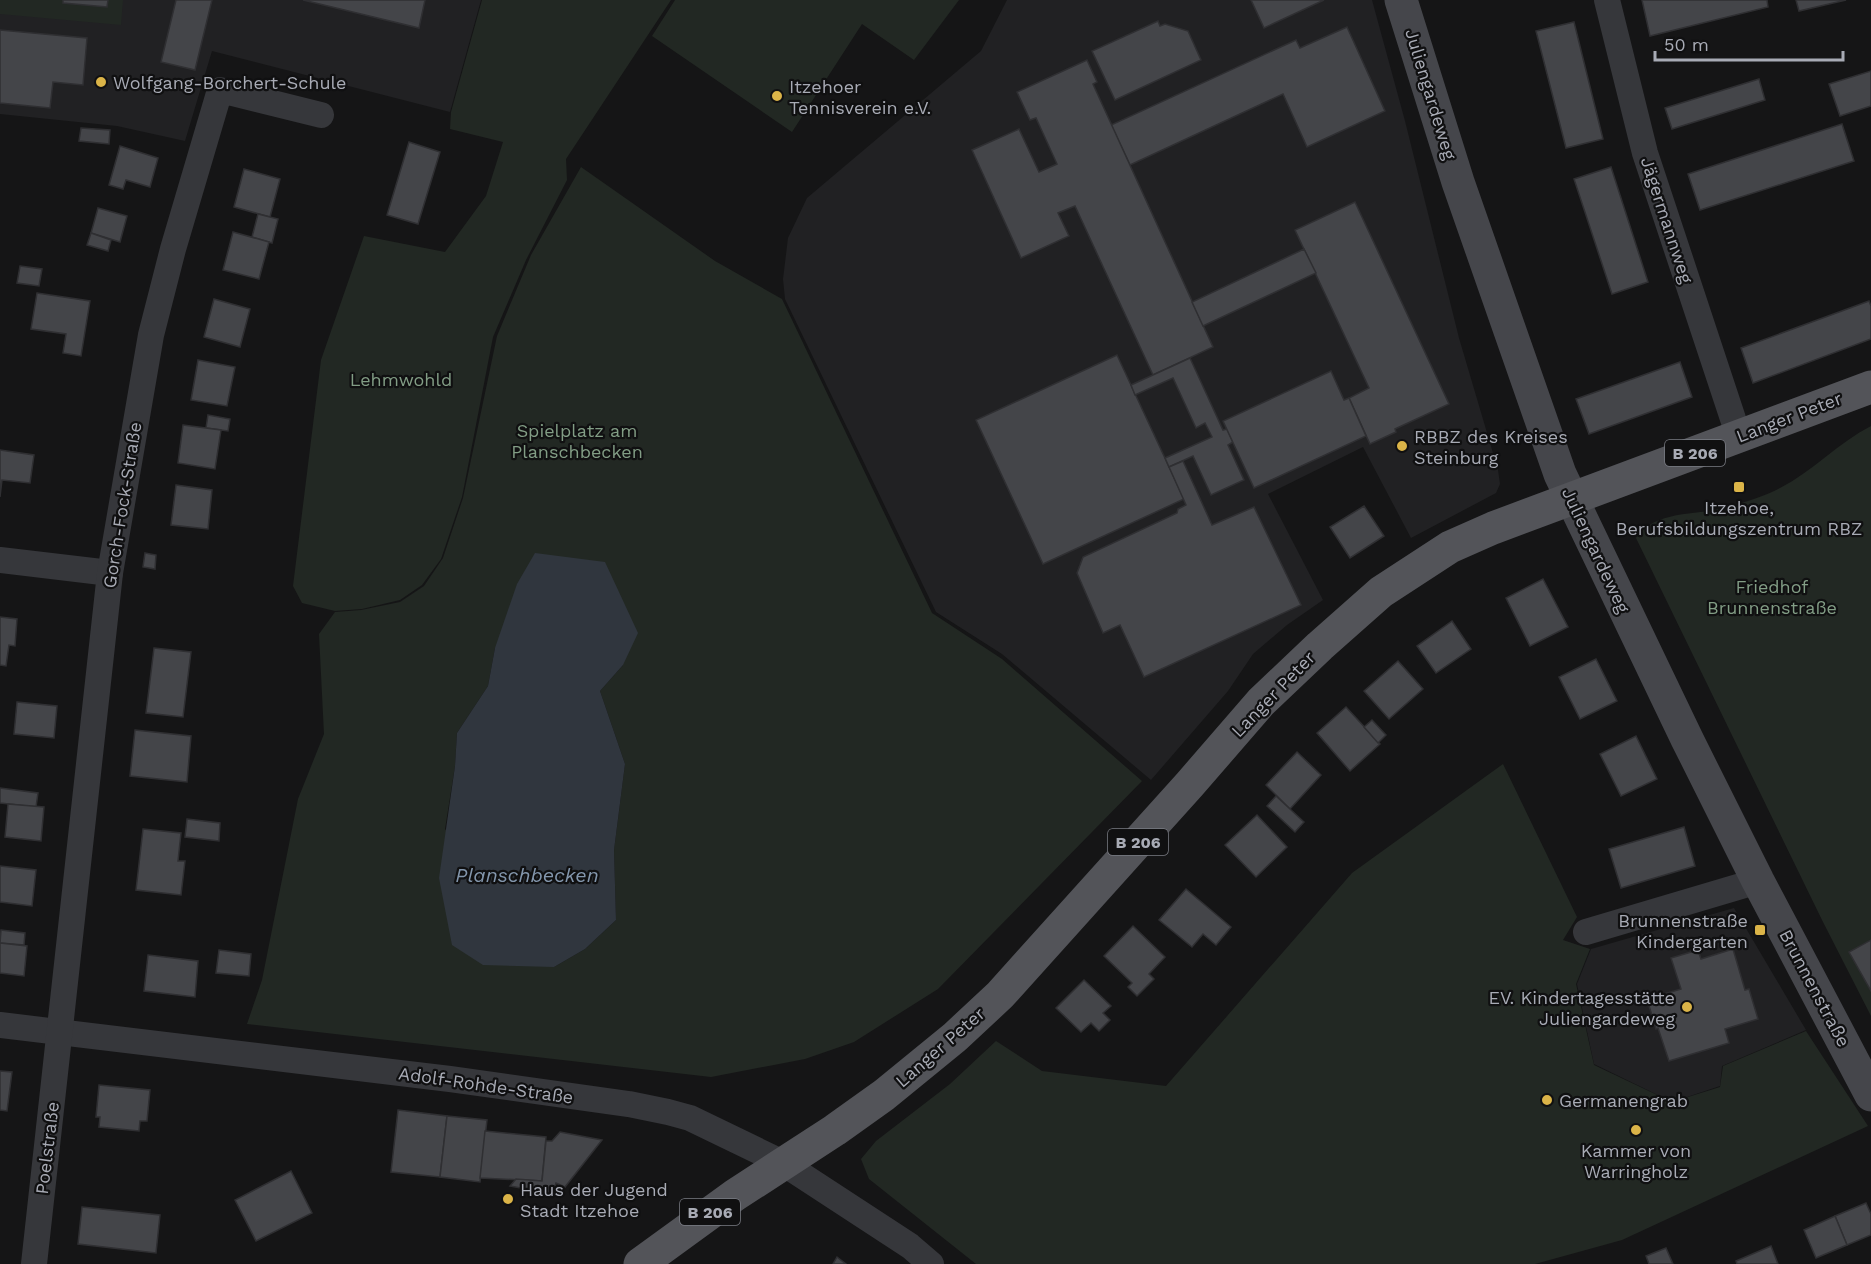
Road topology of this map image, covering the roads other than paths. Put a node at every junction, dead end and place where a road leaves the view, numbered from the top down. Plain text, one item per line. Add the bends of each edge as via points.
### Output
1 (1401, 0) edge
2 (1607, 0) edge
3 (321, 115) dead end
4 (1871, 387) edge
5 (1738, 437) junction
6 (1571, 498) junction
7 (0, 560) edge
8 (110, 573) junction
9 (1758, 881) junction
10 (1586, 932) dead end
11 (0, 1025) edge
12 (60, 1032) junction
13 (1871, 1095) edge
14 (783, 1163) junction
15 (34, 1264) edge
16 (640, 1264) edge
17 (931, 1264) edge

1 - 6 street, Juliengardeweg via 1462,193
2 - 5 street, Jägermannweg via 1645,153
3 - 8 street, Gorch-Fock-Straße via 220,90 151,335
4 - 5 main road, Langer Peter / B 206
5 - 6 main road, Langer Peter / B 206
6 - 9 street, Juliengardeweg
6 - 14 main road, Langer Peter / B 206 via 1450,547 1381,592 1261,702 993,1002 884,1095
7 - 8 street
8 - 12 street, Gorch-Fock-Straße
9 - 10 street
9 - 13 street, Brunnenstraße
11 - 12 street, Adolf-Rohde-Straße
12 - 14 street, Adolf-Rohde-Straße via 639,1106 690,1118
12 - 15 street, Poelstraße
14 - 16 main road, B 206
14 - 17 street, Adolf-Rohde-Straße via 910,1246

